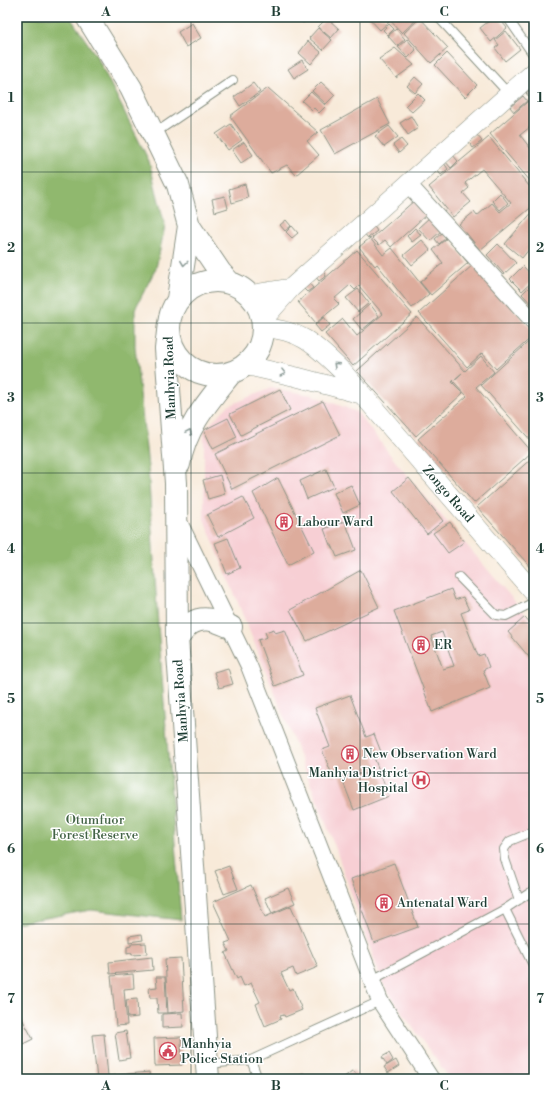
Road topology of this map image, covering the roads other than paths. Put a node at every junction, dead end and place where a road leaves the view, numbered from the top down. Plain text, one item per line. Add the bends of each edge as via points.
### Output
1 (87, 17) edge
2 (438, 17) edge
3 (507, 17) edge
4 (534, 56) edge
5 (534, 72) edge
6 (233, 80) dead end
7 (509, 94) junction
8 (154, 134) junction
9 (408, 184) junction
10 (189, 226) junction
11 (230, 283) junction
12 (291, 288) junction
13 (249, 295) junction
14 (178, 300) junction
15 (534, 322) edge
16 (169, 323) junction
17 (262, 324) junction
18 (238, 369) junction
19 (361, 394) junction
20 (176, 483) junction
21 (176, 517) junction
22 (459, 577) dead end
23 (534, 593) edge
24 (534, 602) edge
25 (231, 627) junction
26 (177, 639) junction
27 (534, 831) edge
28 (534, 890) edge
29 (519, 900) junction
30 (505, 909) junction
31 (534, 967) edge
32 (372, 980) junction
33 (380, 1001) junction
34 (251, 1060) junction
35 (208, 1071) edge
36 (258, 1079) edge
37 (431, 1079) edge

1 - 8 main road via 131,88
2 - 7 lane
3 - 4 lane
5 - 7 street
6 - 8 lane
7 - 9 street
8 - 10 main road via 178,185
9 - 12 street
9 - 15 street
10 - 11 main road
10 -> 14 main road
11 - 13 main road
11 - 14 main road via 202,283 188,289
12 - 13 street
12 - 17 street
13 - 17 main road via 260,312
14 - 16 main road
16 - 18 main road via 170,339 176,354 186,365 200,373 215,375
16 - 20 main road, Manhyia Road via 166,348
17 - 18 main road via 261,342 255,354
19 -> 17 street, Zongo Road via 342,371 305,338
18 -> 19 street via 297,377
20 -> 18 main road via 188,433 201,411
19 - 23 street, Zongo Road
20 - 21 main road, Manhyia Road
21 - 25 street
21 - 26 main road, Manhyia Road
22 - 24 lane via 496,615 506,616
25 - 26 main road via 204,619 191,623
25 - 32 street via 249,666
26 - 35 main road, Manhyia Road
27 - 29 lane via 510,841 504,849
28 - 29 lane
29 - 30 lane
30 - 31 lane
30 - 32 lane
32 - 33 street
33 - 34 lane
33 - 37 street
34 - 35 lane
34 - 36 lane

